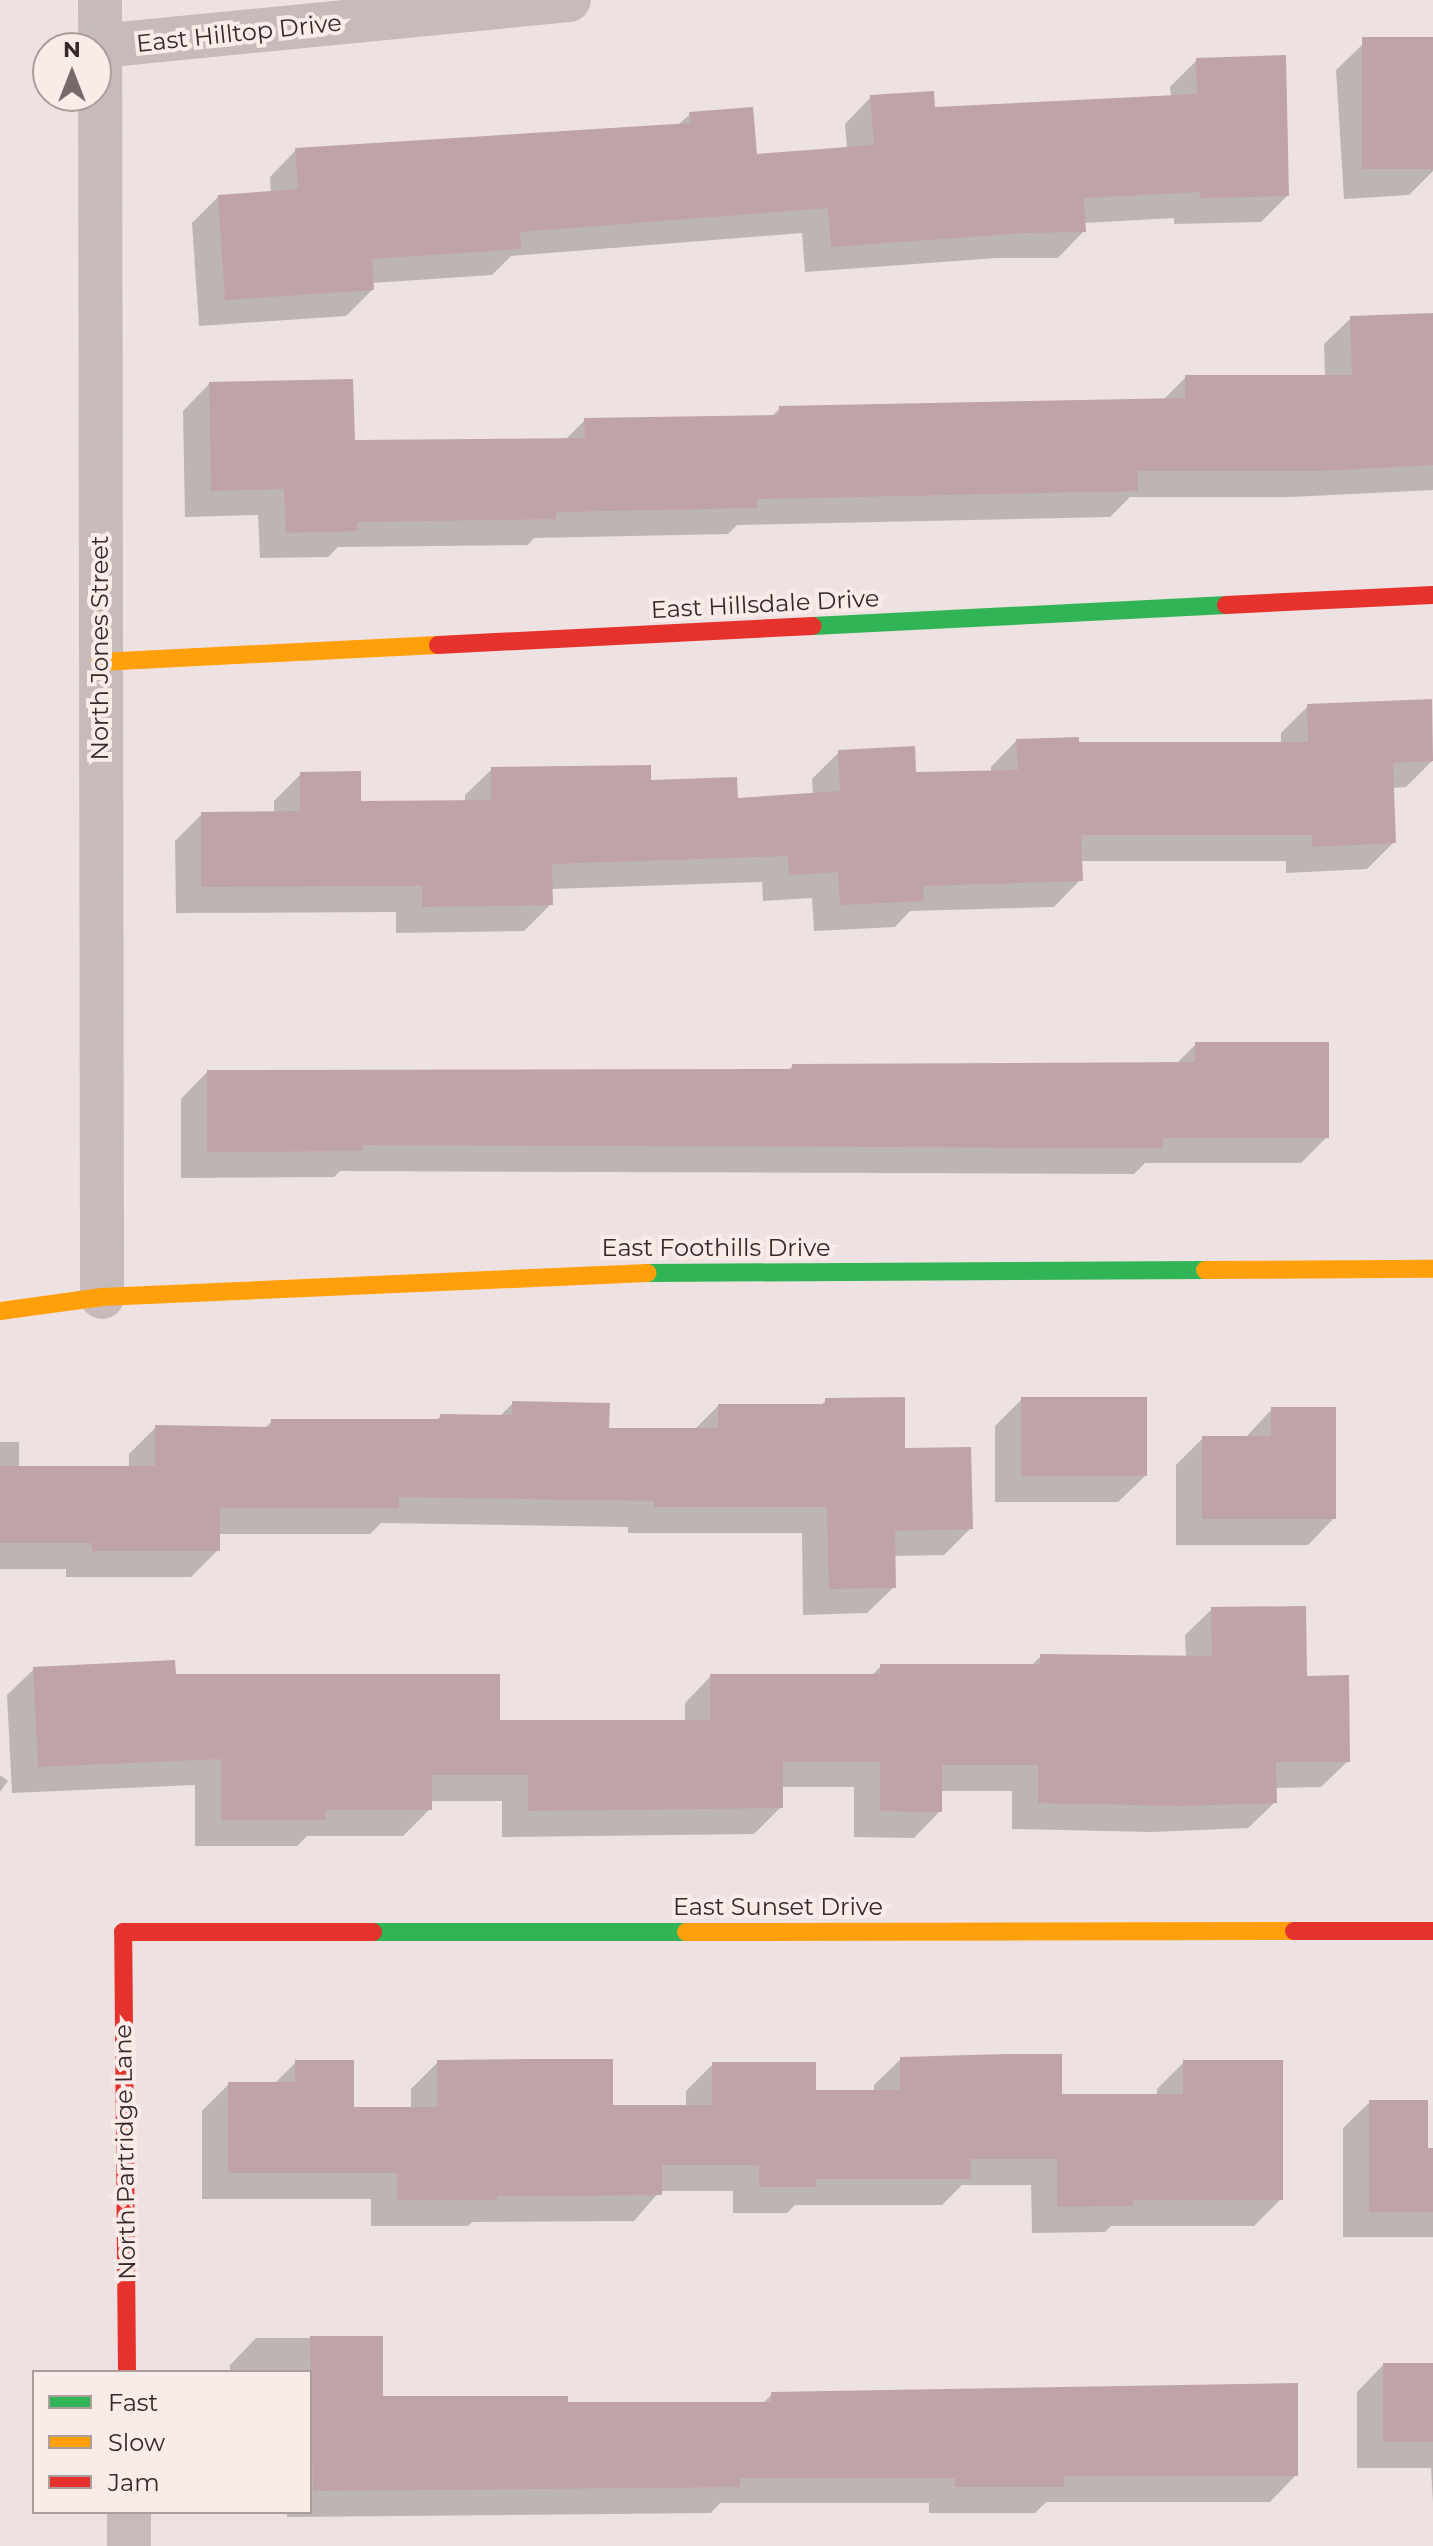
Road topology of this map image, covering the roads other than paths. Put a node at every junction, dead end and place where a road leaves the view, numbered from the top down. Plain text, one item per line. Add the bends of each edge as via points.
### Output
1 (100, 0) edge
2 (569, 0) edge
3 (100, 32) edge
4 (112, 45) edge
5 (100, 112) edge
6 (1433, 595) edge
7 (100, 662) junction
8 (1433, 1269) edge
9 (102, 1297) junction
10 (0, 1311) edge
11 (1433, 1931) edge
12 (123, 1932) joint
13 (127, 2370) edge
14 (129, 2514) edge
15 (129, 2546) edge

1 - 3 street, North Jones Street
2 - 4 street, East Hilltop Drive
5 - 7 street, North Jones Street
6 - 7 street, East Hillsdale Drive
7 - 9 street, North Jones Street
8 - 9 street, East Foothills Drive via 578,1273
9 - 10 street, East Foothills Drive
11 - 12 street, East Sunset Drive
12 - 13 street, North Partridge Lane
14 - 15 street

